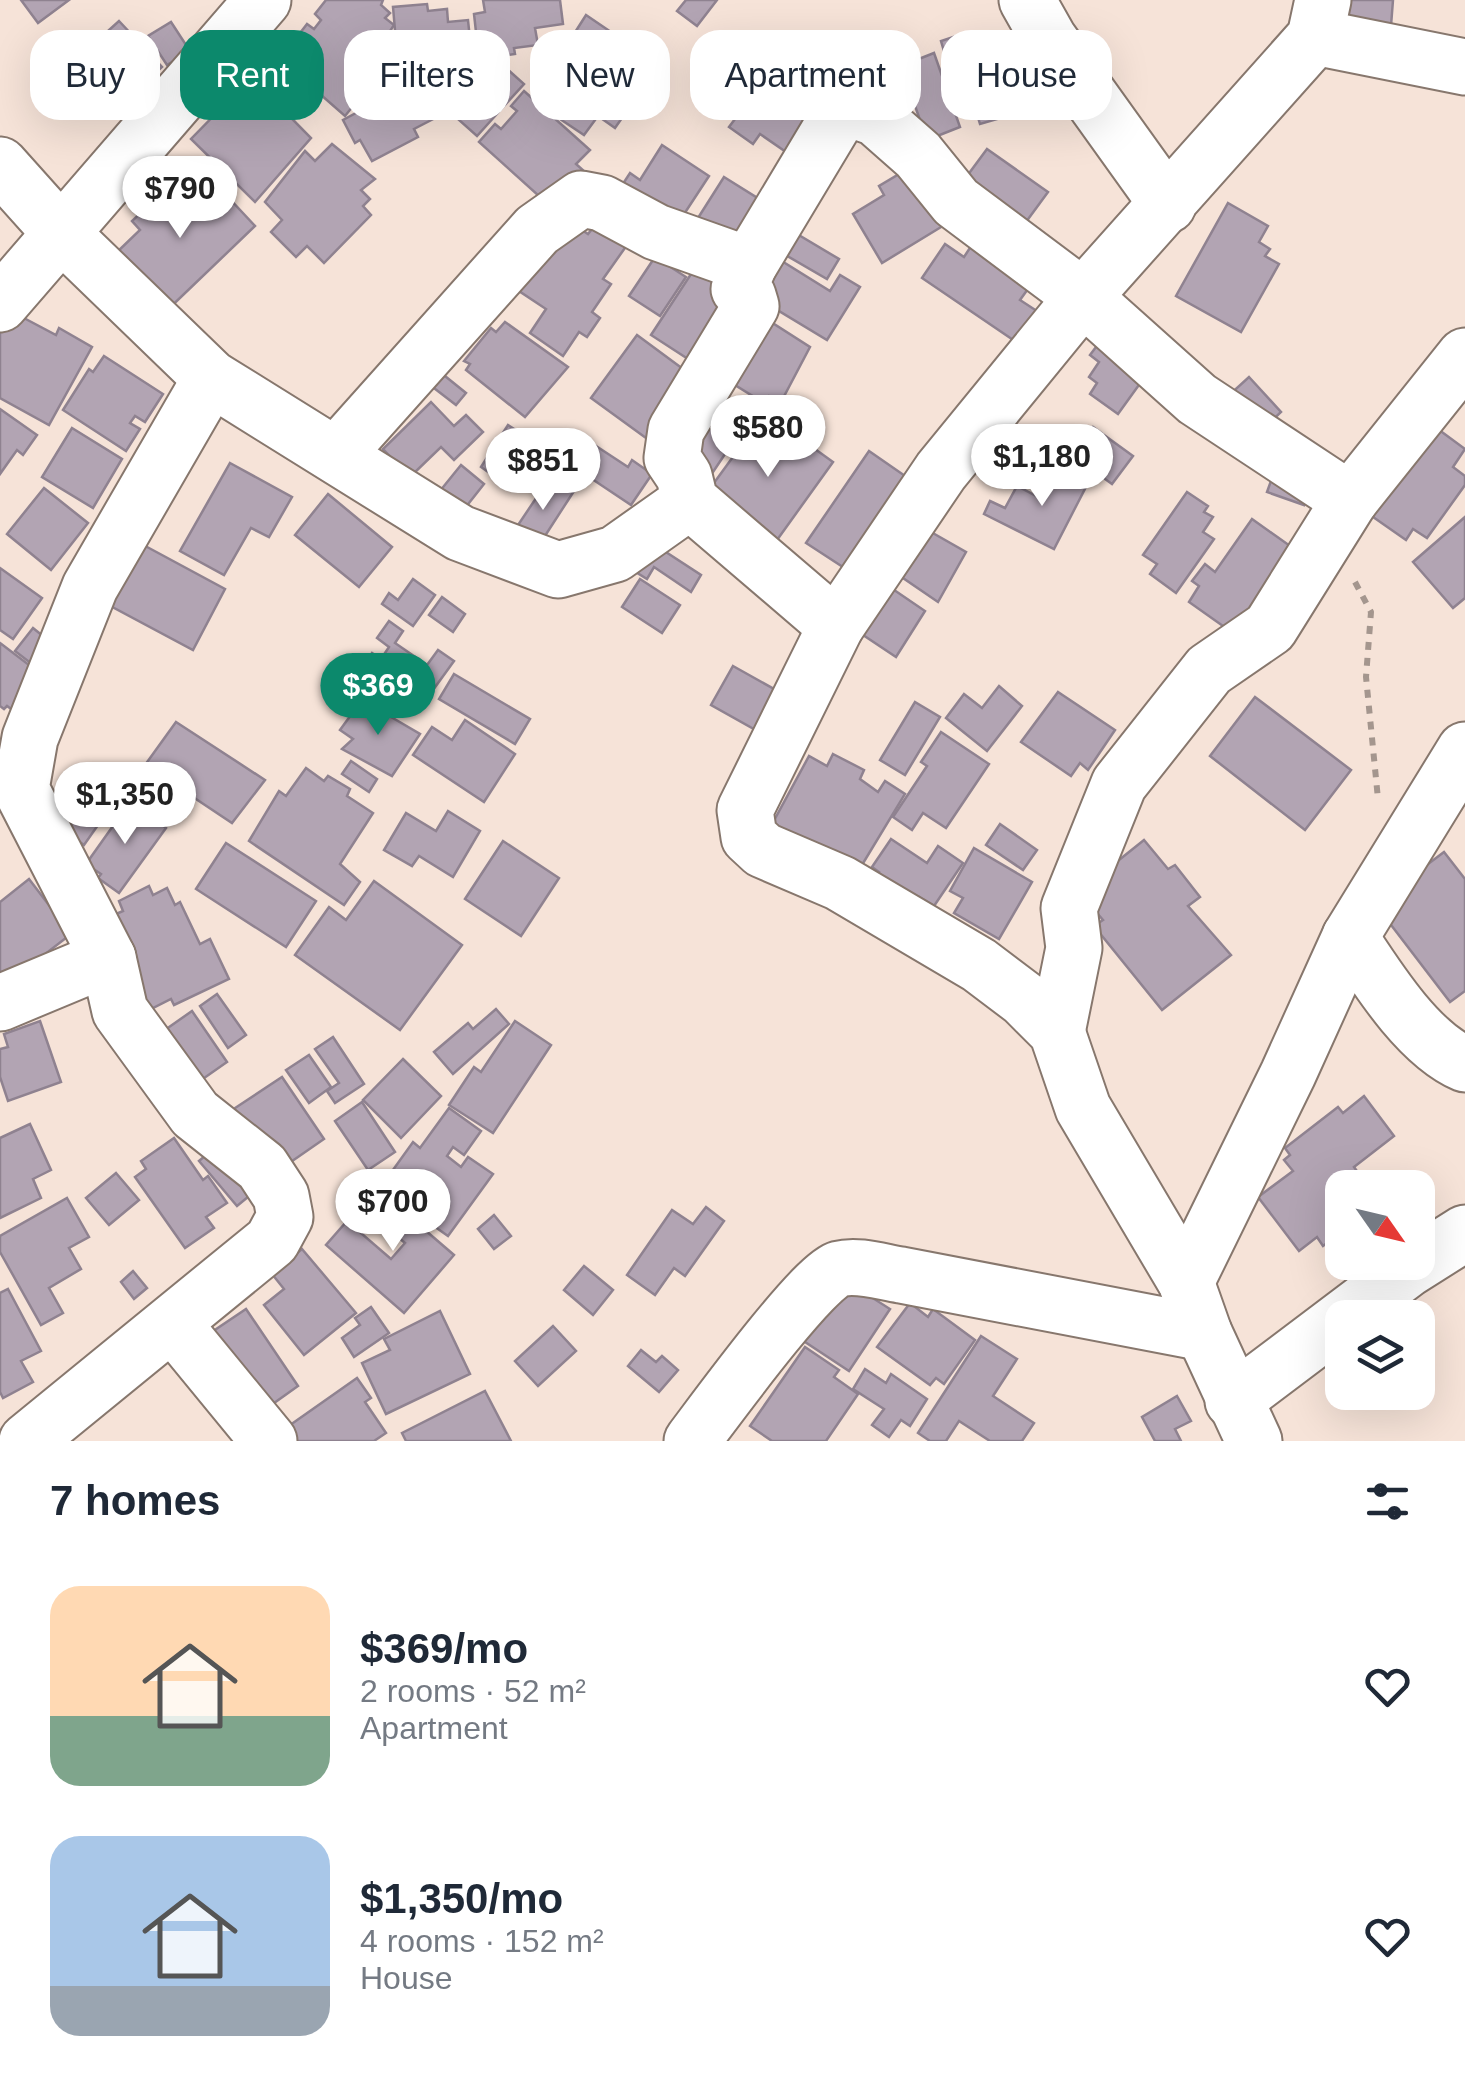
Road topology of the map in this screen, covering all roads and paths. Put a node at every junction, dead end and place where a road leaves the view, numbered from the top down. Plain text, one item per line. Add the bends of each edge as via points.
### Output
1 (263, 0) edge
2 (1027, 0) edge
3 (1319, 18) edge
4 (1465, 67) edge
5 (0, 165) edge
6 (1168, 204) junction
7 (60, 232) junction
8 (749, 265) junction
9 (1083, 297) junction
10 (0, 304) edge
11 (1465, 356) edge
12 (210, 378) junction
13 (336, 455) junction
14 (1350, 500) junction
15 (690, 501) junction
16 (1348, 568) dead end
17 (836, 626) junction
18 (1465, 750) edge
19 (11, 795) edge
20 (1386, 875) junction
21 (1350, 937) junction
22 (108, 958) junction
23 (0, 1003) edge
24 (1057, 1032) junction
25 (1465, 1064) edge
26 (1465, 1233) edge
27 (1186, 1282) junction
28 (173, 1324) junction
29 (1204, 1334) junction
30 (1244, 1421) edge
31 (27, 1441) edge
32 (269, 1441) edge
33 (692, 1441) edge

1 - 7 street
2 - 6 street
3 - 4 street
3 - 6 street
5 - 7 street
6 - 9 street
7 - 10 street
7 - 12 street
8 - 9 street via 838,115 856,110 876,118 918,155 956,202
8 - 13 street via 582,199 537,230
8 - 15 street via 738,289 752,306 676,430 672,458
9 - 14 street via 1197,399
9 - 17 street via 941,471
11 - 14 street
12 - 13 street
12 - 19 street via 90,586
13 - 15 street via 460,533 558,570 615,554
14 - 24 street via 1270,628 1209,670 1119,784 1069,908 1074,948
15 - 17 street
16 - 20 path via 1371,612 1366,677
17 - 24 street via 745,810 750,837 980,965
18 - 20 street
19 - 22 street
20 - 21 street
21 - 25 street via 1390,998 1450,1058
21 - 27 street
22 - 23 street
22 - 28 street via 120,1011 194,1114 262,1167 281,1196 285,1217 272,1241
24 - 27 street via 1082,1108
26 - 30 street via 1408,1269
27 - 29 street
28 - 31 street
28 - 32 street
29 - 30 street
29 - 33 street via 901,1275 836,1269

